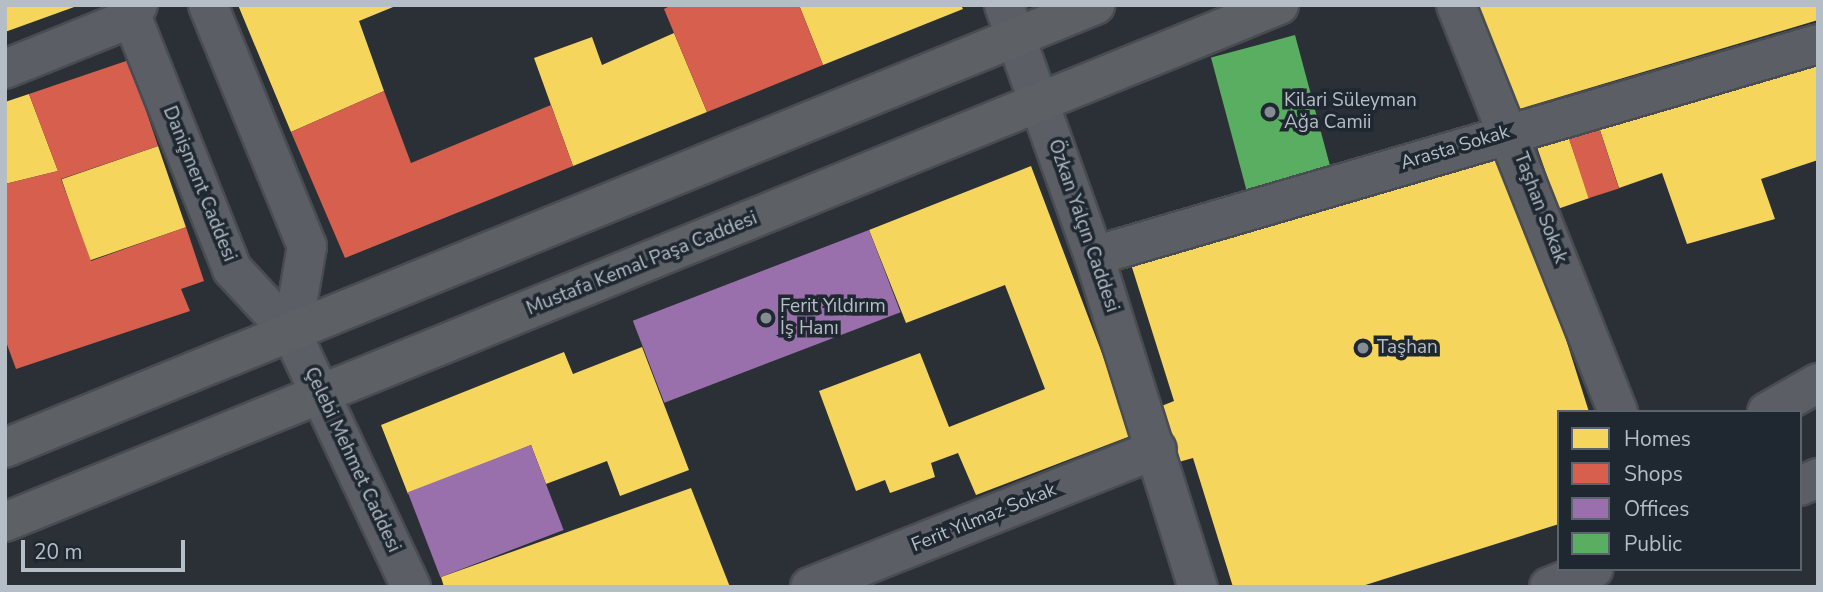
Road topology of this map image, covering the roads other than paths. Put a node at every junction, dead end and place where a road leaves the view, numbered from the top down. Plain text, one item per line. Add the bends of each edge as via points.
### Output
1 (208, 5) edge
2 (1095, 5) edge
3 (1279, 5) edge
4 (1456, 5) edge
5 (132, 9) edge
6 (1010, 22) edge
7 (1818, 44) edge
8 (5, 69) edge
9 (1041, 102) junction
10 (1510, 131) junction
11 (1094, 256) junction
12 (292, 334) junction
13 (1818, 383) edge
14 (322, 394) junction
15 (1617, 410) edge
16 (1771, 410) edge
17 (5, 448) edge
18 (1157, 449) junction
19 (5, 522) edge
20 (1588, 571) edge
21 (411, 587) edge
22 (810, 587) edge
23 (1198, 587) edge
24 (1549, 587) edge

1 - 12 street via 306,246
2 - 6 main road
3 - 9 main road, Mustafa Kemal Paşa Caddesi
4 - 10 street, Taşhan Sokak
5 - 8 street
5 - 12 street, Danişment Caddesi via 232,269
6 - 9 street, Özkan Yalçın Caddesi
6 - 12 main road
7 - 10 street, Arasta Sokak
9 - 11 street, Özkan Yalçın Caddesi
9 - 14 main road, Mustafa Kemal Paşa Caddesi
10 - 11 street, Arasta Sokak
10 - 15 street, Taşhan Sokak
11 - 18 street, Özkan Yalçın Caddesi
12 - 14 street, Çelebi Mehmet Caddesi
12 - 17 main road
13 - 16 street
14 - 19 main road, Mustafa Kemal Paşa Caddesi
14 - 21 street, Çelebi Mehmet Caddesi
18 - 22 street, Ferit Yılmaz Sokak
18 - 23 street, Özkan Yalçın Caddesi
20 - 24 street

